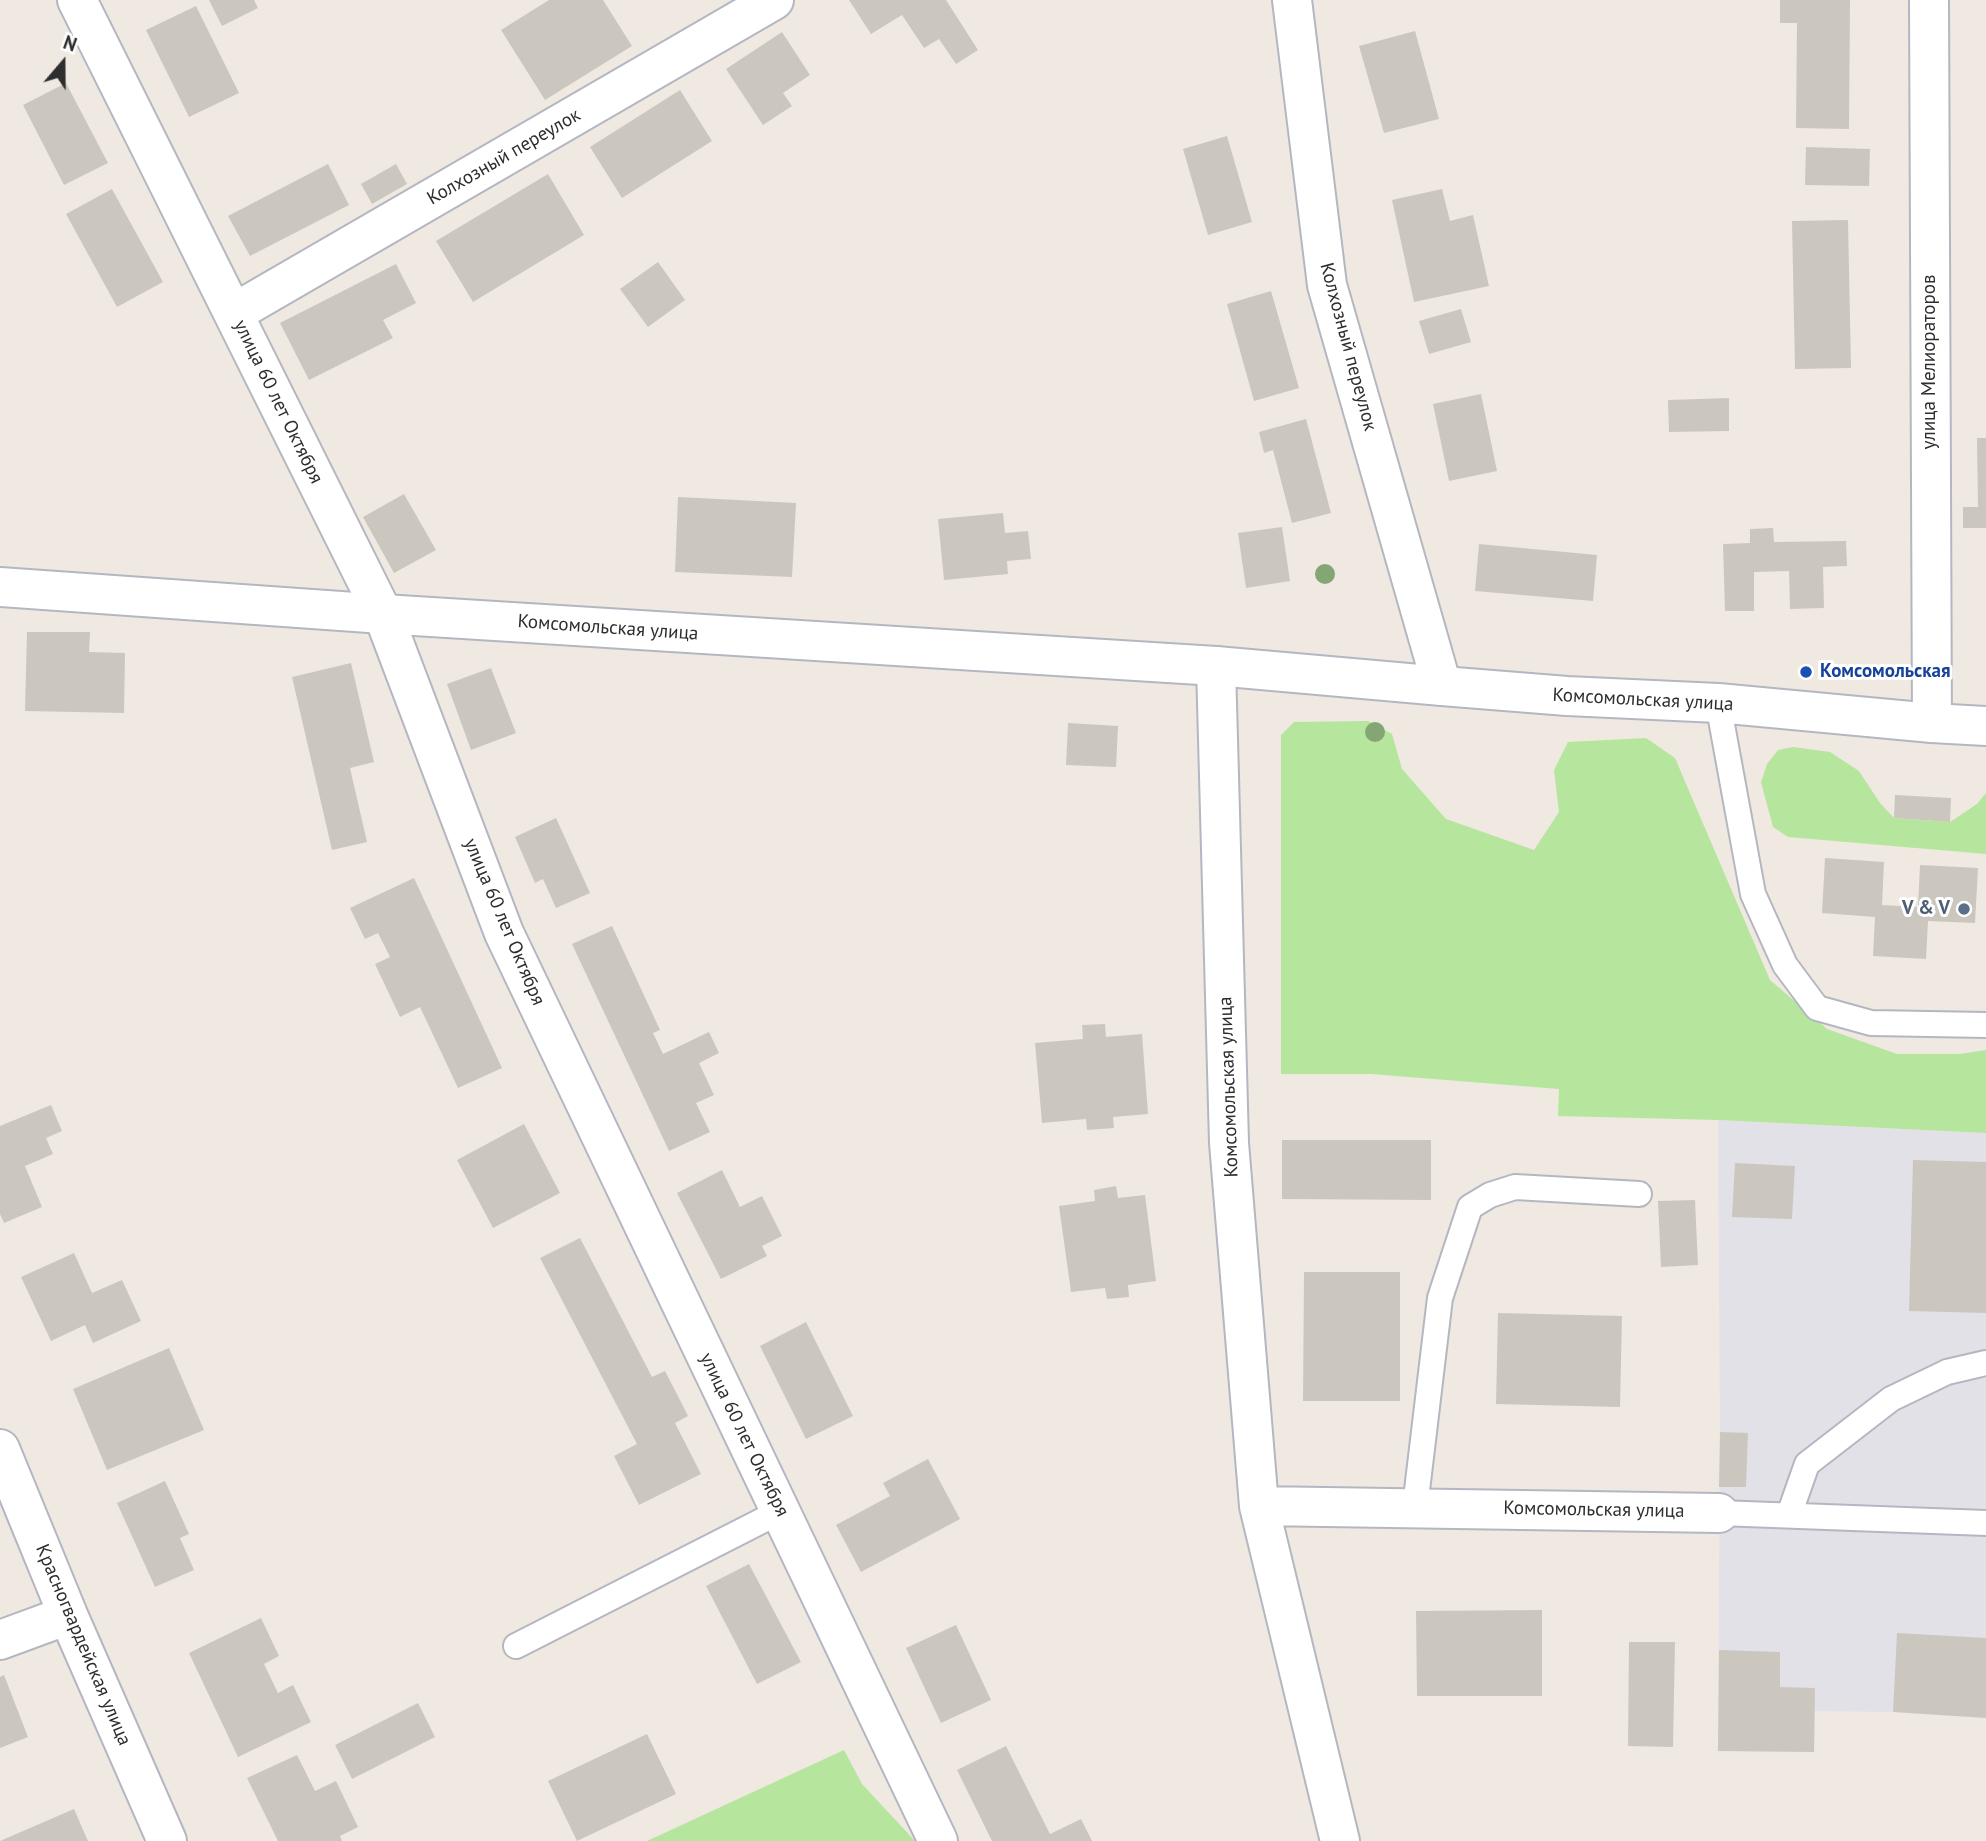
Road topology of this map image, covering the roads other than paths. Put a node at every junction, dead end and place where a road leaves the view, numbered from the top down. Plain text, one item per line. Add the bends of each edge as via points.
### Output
1 (77, 0) edge
2 (774, 0) edge
3 (1292, 0) edge
4 (1929, 0) edge
5 (234, 313) junction
6 (0, 587) edge
7 (383, 614) junction
8 (1216, 666) junction
9 (1442, 686) junction
10 (1718, 703) junction
11 (1932, 723) junction
12 (1986, 726) edge
13 (1986, 1025) edge
14 (1639, 1194) dead end
15 (1986, 1363) edge
16 (0, 1448) edge
17 (1259, 1506) junction
18 (1415, 1507) junction
19 (781, 1511) junction
20 (1719, 1513) joint
21 (1789, 1515) junction
22 (1986, 1522) edge
23 (68, 1615) junction
24 (0, 1640) edge
25 (516, 1646) dead end
26 (167, 1841) edge
27 (938, 1841) edge
28 (1340, 1841) edge

1 - 5 street, улица 60 лет Октября
2 - 5 street, Колхозный переулок
3 - 9 street, Колхозный переулок via 1327,285
4 - 11 street, улица Мелиораторов
5 - 7 street, улица 60 лет Октября
6 - 7 street, Комсомольская улица
7 - 8 street, Комсомольская улица
7 - 19 street, улица 60 лет Октября via 504,933
8 - 9 street, Комсомольская улица
8 - 17 street, Комсомольская улица via 1229,1143
9 - 10 street, Комсомольская улица
10 - 11 street, Комсомольская улица
10 - 13 lane via 1753,894 1785,965 1817,1008 1871,1023
11 - 12 street, Комсомольская улица
14 - 18 lane via 1515,1187 1470,1208 1440,1298
15 - 21 lane via 1947,1373 1891,1399 1807,1464
16 - 23 street, Красногвардейская улица
17 - 18 street, Комсомольская улица
17 - 28 street, Комсомольская улица
18 - 20 street, Комсомольская улица
19 - 25 lane
19 - 27 street, улица 60 лет Октября
20 - 21 lane
21 - 22 lane
23 - 24 street
23 - 26 street, Красногвардейская улица

